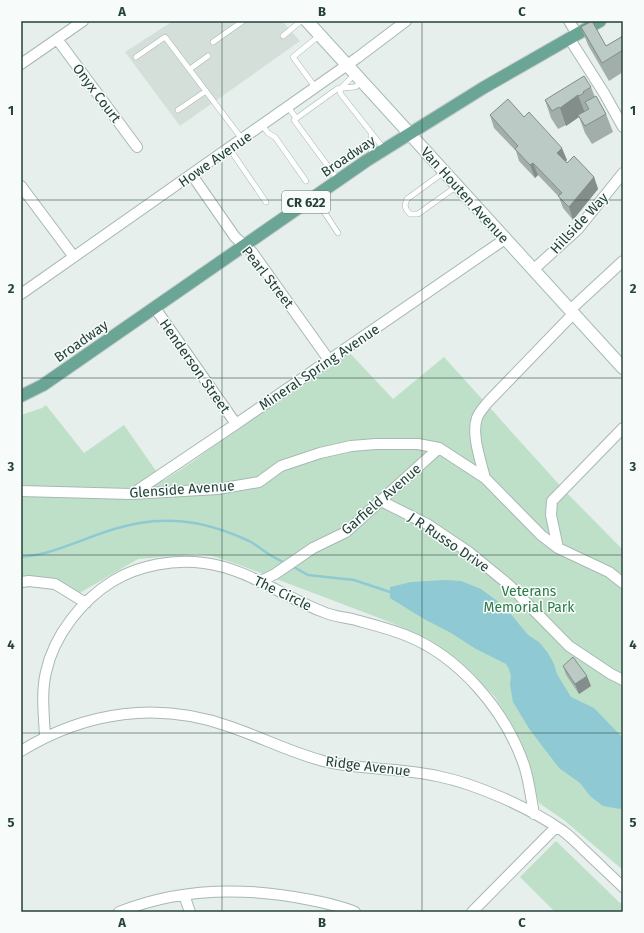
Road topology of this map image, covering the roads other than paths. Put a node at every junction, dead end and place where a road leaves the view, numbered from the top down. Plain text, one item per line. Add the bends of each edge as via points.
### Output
1 (83, 21) edge
2 (243, 21) edge
3 (301, 21) edge
4 (307, 21) edge
5 (406, 21) edge
6 (570, 21) edge
7 (600, 21) edge
8 (320, 35) junction
9 (283, 36) dead end
10 (573, 36) junction
11 (57, 39) junction
12 (213, 42) dead end
13 (208, 56) dead end
14 (136, 57) dead end
15 (21, 64) edge
16 (190, 69) junction
17 (355, 74) junction
18 (315, 87) junction
19 (341, 88) junction
20 (206, 91) junction
21 (288, 107) junction
22 (178, 110) dead end
23 (295, 119) junction
24 (262, 125) junction
25 (623, 127) edge
26 (371, 133) junction
27 (409, 134) junction
28 (242, 139) junction
29 (137, 147) dead end
30 (230, 148) junction
31 (384, 150) junction
32 (372, 157) junction
33 (444, 172) junction
34 (623, 173) edge
35 (192, 175) junction
36 (338, 180) junction
37 (306, 181) dead end
38 (21, 186) edge
39 (457, 186) junction
40 (314, 197) junction
41 (266, 202) dead end
42 (338, 233) dead end
43 (505, 239) junction
44 (244, 245) junction
45 (74, 257) junction
46 (623, 261) edge
47 (533, 270) junction
48 (21, 294) edge
49 (155, 308) junction
50 (571, 312) junction
51 (329, 360) junction
52 (623, 368) edge
53 (21, 396) edge
54 (236, 424) junction
55 (623, 428) edge
56 (439, 448) junction
57 (485, 478) junction
58 (21, 491) edge
59 (131, 494) junction
60 (381, 501) junction
61 (558, 548) junction
62 (21, 582) edge
63 (259, 582) junction
64 (623, 583) edge
65 (86, 603) junction
66 (623, 680) edge
67 (44, 737) junction
68 (21, 751) edge
69 (534, 814) junction
70 (556, 827) junction
71 (623, 887) edge
72 (184, 894) junction
73 (119, 912) edge
74 (190, 912) edge
75 (355, 912) edge
76 (472, 912) edge

1 - 11 street
2 - 12 lane
3 - 9 lane
4 - 8 main road, Van Houten Avenue
5 - 17 street, Howe Avenue
6 - 10 street
7 - 10 main road, Broadway / CR 622
8 - 17 main road, Van Houten Avenue
8 - 18 lane via 293,57
10 - 25 street via 596,87
10 - 27 main road, Broadway / CR 622
11 - 15 street
11 - 29 street, Onyx Court
13 - 16 lane
14 - 16 lane via 166,36
16 - 20 lane
17 - 18 street, Howe Avenue
17 - 19 lane
17 - 19 lane via 355,87
17 - 27 main road, Van Houten Avenue
18 - 21 street, Howe Avenue
19 - 23 lane
19 - 26 lane via 340,93
20 - 22 lane
20 - 28 lane
21 - 23 lane
21 - 24 street, Howe Avenue
23 - 36 lane
24 - 28 street, Howe Avenue
24 - 37 lane via 275,137
26 - 31 lane
26 - 32 lane
27 - 31 main road, Broadway / CR 622
27 - 33 main road, Van Houten Avenue
28 - 30 street, Howe Avenue
30 - 35 street, Howe Avenue
30 - 41 lane
31 - 32 main road, Broadway / CR 622
32 - 36 main road, Broadway / CR 622
33 - 39 main road, Van Houten Avenue
33 - 39 lane via 407,200 405,205 408,212 418,214
34 - 47 street, Hillside Way via 578,229
35 - 44 street, Pearl Street via 235,237
35 - 45 street, Howe Avenue
36 - 40 main road, Broadway / CR 622
38 - 45 street
39 - 43 main road, Van Houten Avenue
40 - 42 lane
40 - 44 main road, Broadway / CR 622
43 - 47 main road, Van Houten Avenue
43 - 51 street, Mineral Spring Avenue
44 - 49 main road, Broadway / CR 622
44 - 51 street, Pearl Street via 252,252
45 - 48 street, Howe Avenue
46 - 50 street
47 - 50 main road, Van Houten Avenue
49 - 53 main road, Broadway / CR 622 via 44,385
49 - 54 street, Henderson Street
50 - 52 main road, Van Houten Avenue
50 - 57 street via 488,402 477,418 475,437
51 - 54 street, Mineral Spring Avenue
54 - 59 street, Mineral Spring Avenue
55 - 61 street via 552,501 551,515
56 - 57 street, Glenside Avenue
56 - 59 street, Glenside Avenue via 396,443 351,446 281,466 260,482 218,490
56 - 60 street, Garfield Avenue
57 - 61 street, Glenside Avenue via 541,535
58 - 59 street, Glenside Avenue
60 - 63 street, Garfield Avenue via 346,532 313,548
60 - 66 street, J R Russo Drive via 427,524 470,553 509,584 569,646
61 - 64 street, Glenside Avenue via 609,572
62 - 65 street via 55,584
63 - 65 street, The Circle via 232,569 198,562 174,562 140,569 113,581
63 - 69 street, The Circle via 322,612 377,625 408,636 456,666 483,693 509,731 525,767
65 - 67 street, The Circle via 66,627 50,657 44,686
67 - 68 street, Ridge Avenue
67 - 69 street, Ridge Avenue via 71,726 113,715 186,715 231,727 326,762 413,772 458,781
69 - 70 street, Ridge Avenue
70 - 71 street, Ridge Avenue via 576,842
70 - 76 street
72 - 73 street via 151,901
72 - 74 street
72 - 75 street via 234,891 271,893

